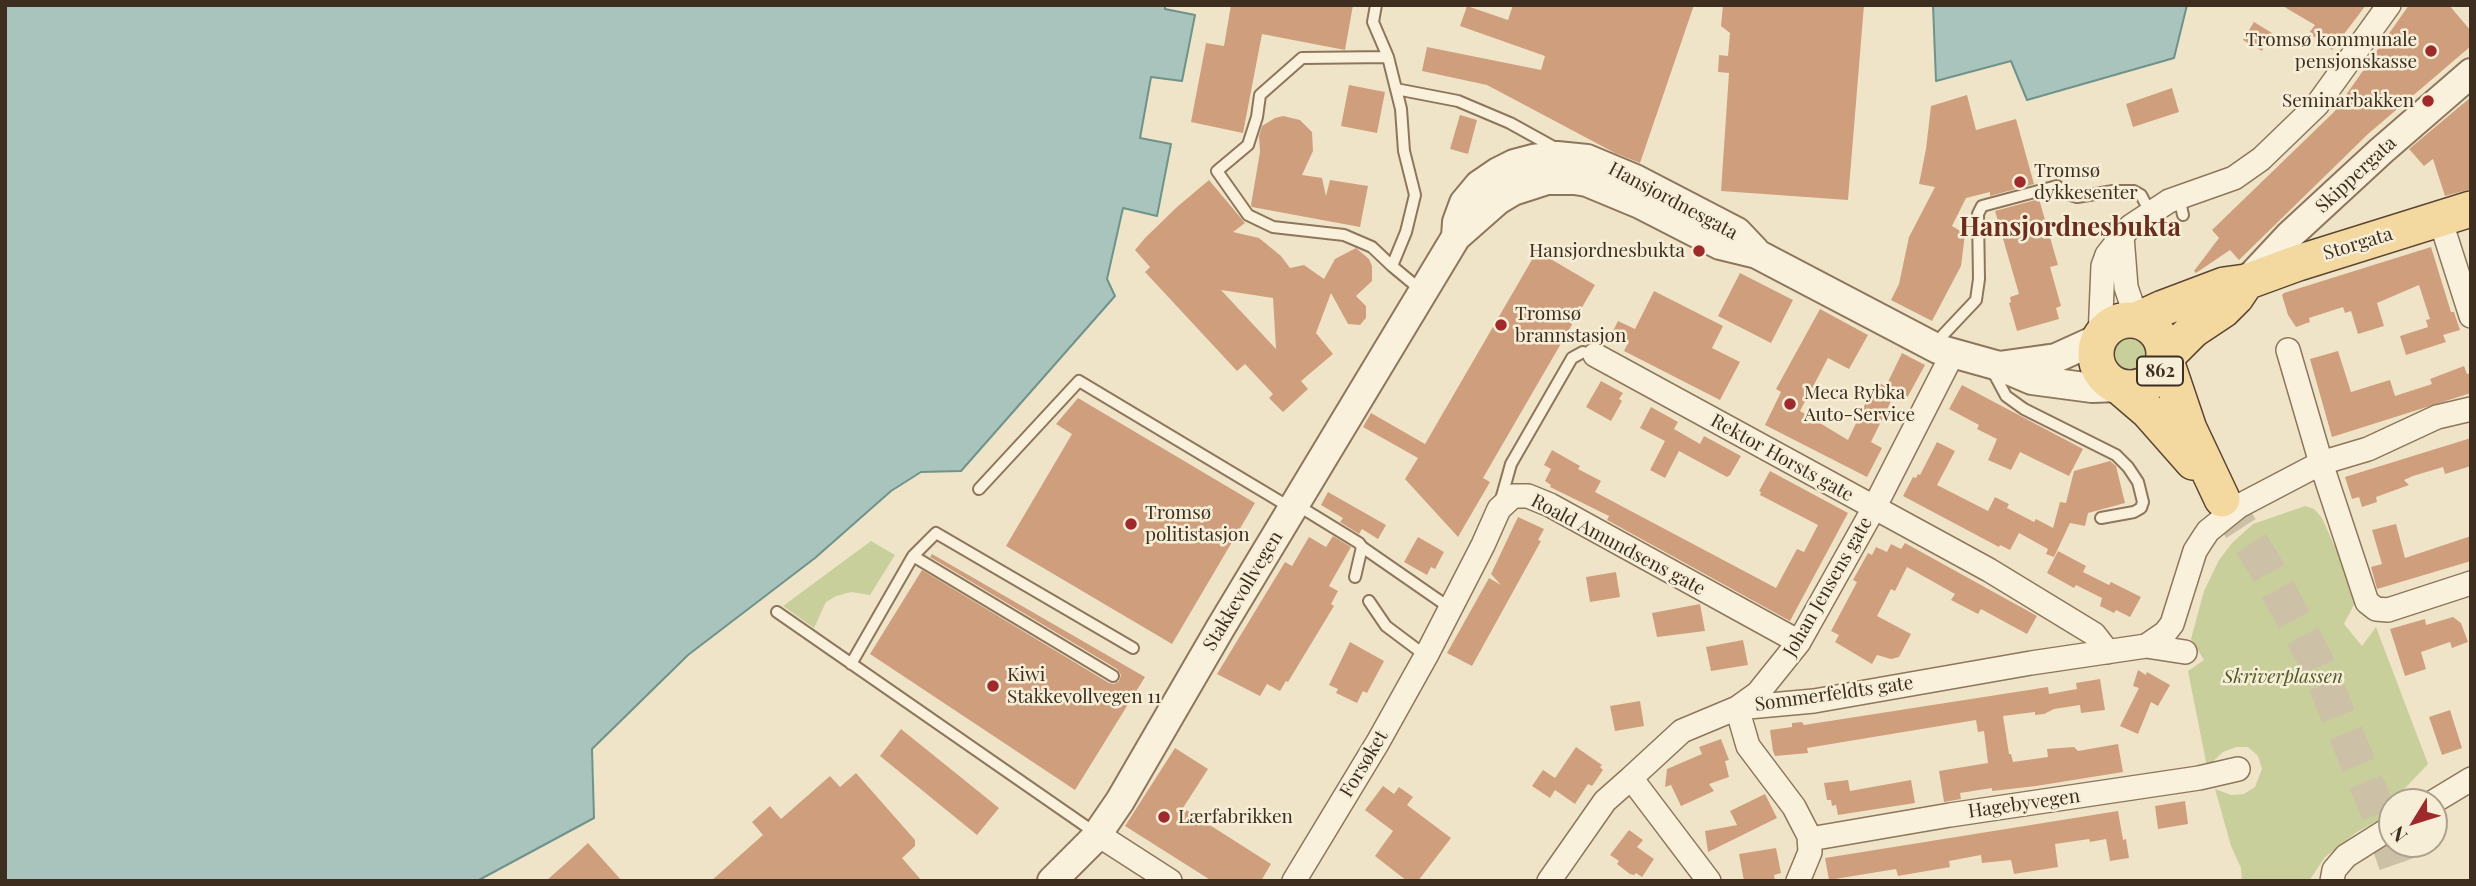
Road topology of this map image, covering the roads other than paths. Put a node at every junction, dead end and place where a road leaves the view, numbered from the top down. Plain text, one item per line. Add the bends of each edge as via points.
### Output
1 (1376, 5) edge
2 (2389, 5) edge
3 (1388, 57) junction
4 (2471, 73) edge
5 (1396, 89) junction
6 (1572, 157) junction
7 (2150, 212) junction
8 (2456, 214) edge
9 (2122, 236) junction
10 (1456, 237) junction
11 (1756, 254) junction
12 (1392, 266) junction
13 (2246, 282) junction
14 (1422, 291) junction
15 (2471, 316) edge
16 (2137, 320) junction
17 (2100, 338) junction
18 (2288, 350) dead end
19 (1946, 351) junction
20 (1595, 355) joint
21 (2165, 358) junction
22 (1993, 365) junction
23 (2120, 387) junction
24 (2471, 410) edge
25 (2321, 463) junction
26 (979, 489) dead end
27 (1293, 506) junction
28 (1874, 508) junction
29 (1499, 509) junction
30 (2101, 518) dead end
31 (1362, 547) junction
32 (913, 556) junction
33 (1355, 577) dead end
34 (2471, 583) edge
35 (1368, 601) dead end
36 (1450, 608) junction
37 (777, 612) dead end
38 (1799, 642) junction
39 (2146, 646) junction
40 (1133, 648) dead end
41 (1428, 650) junction
42 (2108, 652) junction
43 (2185, 652) dead end
44 (851, 664) junction
45 (1113, 676) dead end
46 (1737, 708) junction
47 (2238, 769) dead end
48 (1631, 778) junction
49 (2471, 779) edge
50 (2448, 793) edge
51 (1097, 834) junction
52 (2378, 836) edge
53 (1810, 839) junction
54 (1052, 881) edge
55 (1170, 881) edge
56 (1294, 881) edge
57 (1549, 881) edge
58 (1709, 881) edge
59 (1798, 881) edge
60 (2332, 881) edge

1 - 3 lane via 1373,22
2 - 7 street via 2317,105 2271,150 2234,178 2181,206
3 - 5 lane
3 - 12 lane via 1302,58 1260,95 1248,145 1217,171 1248,215 1273,227 1344,236 1372,247
4 - 13 street, Skippergata via 2290,235
5 - 6 lane via 1458,101
5 - 12 lane via 1415,195
6 - 10 street, Hansjordnesgata via 1533,159 1479,185 1464,203
6 - 11 street, Hansjordnesgata via 1604,164 1737,232
7 - 9 street
7 - 19 lane via 2134,191 2077,197 2057,186 1982,206 1976,300 1943,335
8 - 13 main road, Storgata
8 - 15 street
9 - 16 street via 2126,287
9 - 17 street via 2103,265
10 - 11 street, Hansjordnesgata via 1513,191 1547,180 1575,180 1640,204 1720,245
10 - 14 street, Hansjordnesgata
11 - 19 street, Hansjordnesgata
12 - 14 lane
13 - 16 main road, Storgata via 2197,294
13 - 21 main road, 862 via 2223,310 2193,330
14 - 27 street, Stakkevollvegen
16 - 17 main road via 2116,323
16 - 21 main road, 862 via 2156,331
17 - 22 street, Hansjordnesgata via 2056,358
17 - 23 main road, 862 via 2098,367 2109,382
18 - 25 street
19 - 22 street, Hansjordnesgata
19 - 28 street, Johan Jensens gate
20 - 28 street, Rektor Horsts gate
20 - 29 lane via 1583,352 1572,358 1511,464
21 - 23 main road, 862 via 2146,385
21 - 23 main road, 862 via 2189,429 2218,493 2169,434
22 - 23 street, Hansjordnesgata via 2032,380
22 - 30 lane via 2006,396 2116,455 2128,467 2138,482 2141,508
24 - 25 street via 2437,417 2368,450
25 - 34 street via 2370,612
25 - 39 street via 2239,506 2208,531 2195,551 2172,624
26 - 27 lane via 1079,381
27 - 31 lane
27 - 51 street, Stakkevollvegen
28 - 38 street, Johan Jensens gate
28 - 42 street, Rektor Horsts gate via 2094,634
29 - 36 street, Roald Amundsens gate
29 - 38 street, Roald Amundsens gate via 1513,496 1535,498
31 - 33 lane
31 - 36 lane
32 - 40 lane via 936,533
32 - 44 lane
32 - 45 lane
35 - 41 lane via 1387,626
36 - 41 street, Roald Amundsens gate
37 - 44 lane
38 - 46 street, Johan Jensens gate via 1758,693
39 - 42 street, Sommerfeldts gate
39 - 43 street, Sommerfeldts gate
41 - 56 street, Forsøket
42 - 46 street, Sommerfeldts gate via 1814,701
44 - 51 lane
46 - 48 street, Sommerfeldts gate via 1682,731
46 - 53 street via 1748,746 1803,822
47 - 53 street, Hagebyvegen
48 - 57 street, Sommerfeldts gate via 1605,801
48 - 58 street
49 - 50 street
51 - 54 street, Stakkevollvegen
51 - 55 street
52 - 60 street via 2346,856 2334,870
53 - 59 street via 1810,852

